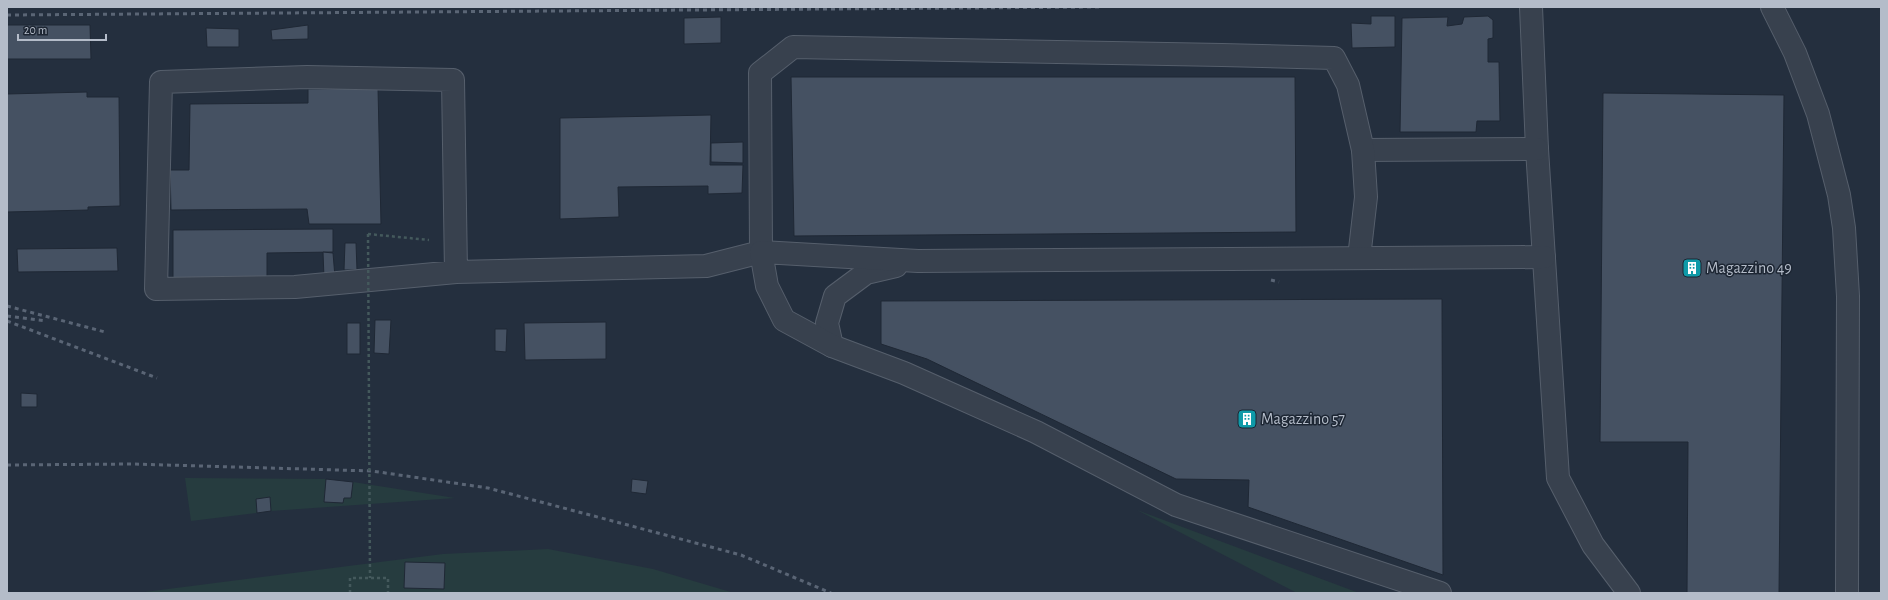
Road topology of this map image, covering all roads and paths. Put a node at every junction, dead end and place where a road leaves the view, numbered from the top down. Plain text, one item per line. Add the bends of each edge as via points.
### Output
1 (1531, 7) edge
2 (1772, 7) edge
3 (1537, 149) junction
4 (1363, 150) junction
5 (455, 242) junction
6 (761, 252) junction
7 (1544, 257) junction
8 (1359, 258) junction
9 (918, 261) junction
10 (456, 272) junction
11 (832, 346) junction
12 (370, 578) junction
13 (350, 593) edge
14 (388, 593) edge
15 (1440, 593) edge
16 (1630, 593) edge
17 (1847, 593) edge

1 - 3 street
2 - 17 street via 1795,53 1818,114 1839,195 1844,228 1849,347
3 - 4 street
3 - 7 street
4 - 6 street via 1348,85 1334,58 793,47 760,73
4 - 8 street via 1366,197
5 - 10 street
5 - 10 street via 452,80 308,77 161,82 156,289 295,286
5 - 12 path, bridge via 368,234
6 - 9 street
6 - 10 street via 706,266
6 - 11 street via 767,286 784,320
7 - 8 street
7 - 16 street via 1558,478 1593,545
8 - 9 street
9 - 11 street via 866,273 835,296 827,323
11 - 15 street via 904,373 1036,432 1176,505
12 - 13 path via 350,578
12 - 14 path via 388,578

